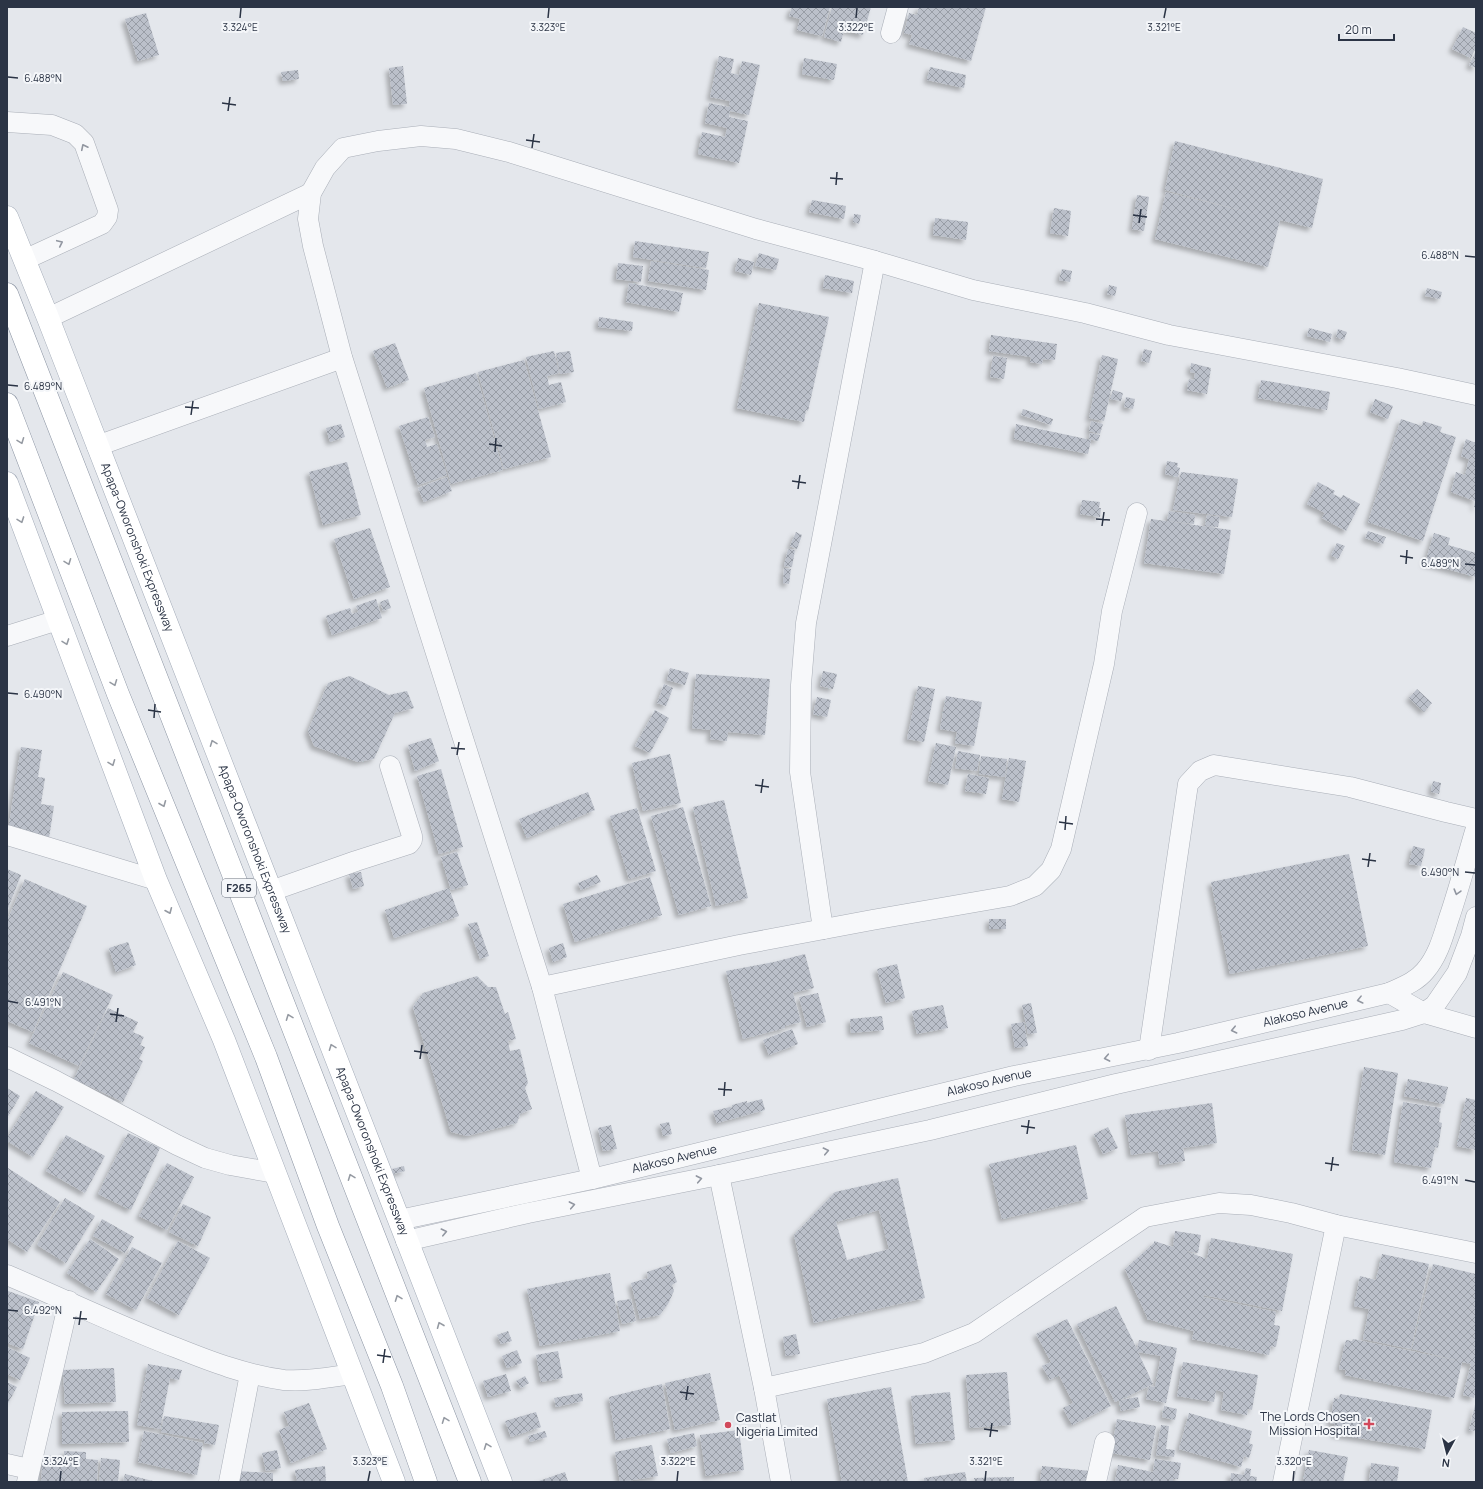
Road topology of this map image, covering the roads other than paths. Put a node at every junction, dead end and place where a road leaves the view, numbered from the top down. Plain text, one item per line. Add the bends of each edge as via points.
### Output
1 (898, 7) edge
2 (891, 33) dead end
3 (7, 122) edge
4 (311, 194) junction
5 (7, 217) edge
6 (24, 260) junction
7 (875, 261) junction
8 (7, 294) edge
9 (48, 318) junction
10 (342, 358) junction
11 (1476, 394) edge
12 (7, 404) edge
13 (98, 446) junction
14 (7, 483) edge
15 (1137, 513) dead end
16 (58, 620) junction
17 (7, 636) edge
18 (390, 766) dead end
19 (1476, 819) edge
20 (1476, 828) edge
21 (7, 835) edge
22 (156, 880) junction
23 (271, 891) junction
24 (1476, 917) edge
25 (823, 929) junction
26 (542, 987) junction
27 (1389, 993) junction
28 (1424, 1012) junction
29 (1476, 1028) edge
30 (1149, 1050) junction
31 (7, 1057) edge
32 (275, 1173) junction
33 (719, 1175) junction
34 (592, 1179) junction
35 (399, 1220) junction
36 (1336, 1225) junction
37 (406, 1241) junction
38 (1476, 1253) edge
39 (7, 1275) edge
40 (69, 1301) junction
41 (250, 1374) junction
42 (353, 1374) junction
43 (764, 1388) junction
44 (1105, 1442) dead end
45 (7, 1464) edge
46 (28, 1476) edge
47 (229, 1482) edge
48 (394, 1482) edge
49 (426, 1482) edge
50 (470, 1482) edge
51 (501, 1482) edge
52 (781, 1482) edge
53 (1096, 1482) edge
54 (1283, 1482) edge

1 - 2 street
6 -> 3 street via 102,224 108,210 84,142 75,134 52,125
4 - 7 street via 324,168 343,148 421,136 456,139 516,154 756,229
4 - 9 street
4 - 10 street via 308,219 313,246
5 - 6 main road, Apapa-Oworonshoki Expressway
6 - 9 main road, Apapa-Oworonshoki Expressway
7 - 11 street via 973,290 1085,313 1169,335
7 - 25 street via 806,623 801,684 800,772
50 -> 8 main road, F265
9 - 13 main road, Apapa-Oworonshoki Expressway
10 - 13 street
10 - 26 street
12 -> 49 main road via 118,694 266,1057 328,1226 392,1386
23 -> 13 main road, Apapa-Oworonshoki Expressway
14 -> 16 main road
15 - 25 street via 1112,611 1104,664 1061,849 1051,870 1035,886 1010,896
16 - 17 street
16 -> 22 main road
18 - 23 street via 412,836 409,844
19 - 30 street via 1350,787 1214,765 1200,771 1188,784
20 -> 27 street, Alakoso Avenue via 1453,907 1434,958 1415,980
21 - 22 street
22 -> 32 main road via 224,1040
35 -> 23 main road, Apapa-Oworonshoki Expressway
24 - 28 street, Alakoso Avenue via 1457,973 1435,1005
25 - 26 street
26 - 34 street
27 - 28 street
27 -> 30 street, Alakoso Avenue
28 - 29 street
33 -> 28 street, Alakoso Avenue via 930,1130 1116,1084 1402,1020
30 -> 34 street, Alakoso Avenue via 1014,1076
31 - 32 street via 205,1158
32 - 42 main road
37 -> 33 street, Alakoso Avenue via 528,1213
33 - 43 street
34 - 35 street, Alakoso Avenue
35 - 37 main road, Apapa-Oworonshoki Expressway
36 - 38 street
36 - 43 street via 1251,1205 1219,1203 1145,1217 974,1333 924,1353
36 - 54 street
51 -> 37 main road, Apapa-Oworonshoki Expressway
39 - 40 street
40 - 41 street via 144,1335 227,1368
40 - 46 street
41 - 42 street via 285,1380 308,1380
41 - 47 street
42 - 48 main road
43 - 52 street
44 - 53 street
45 - 46 street

